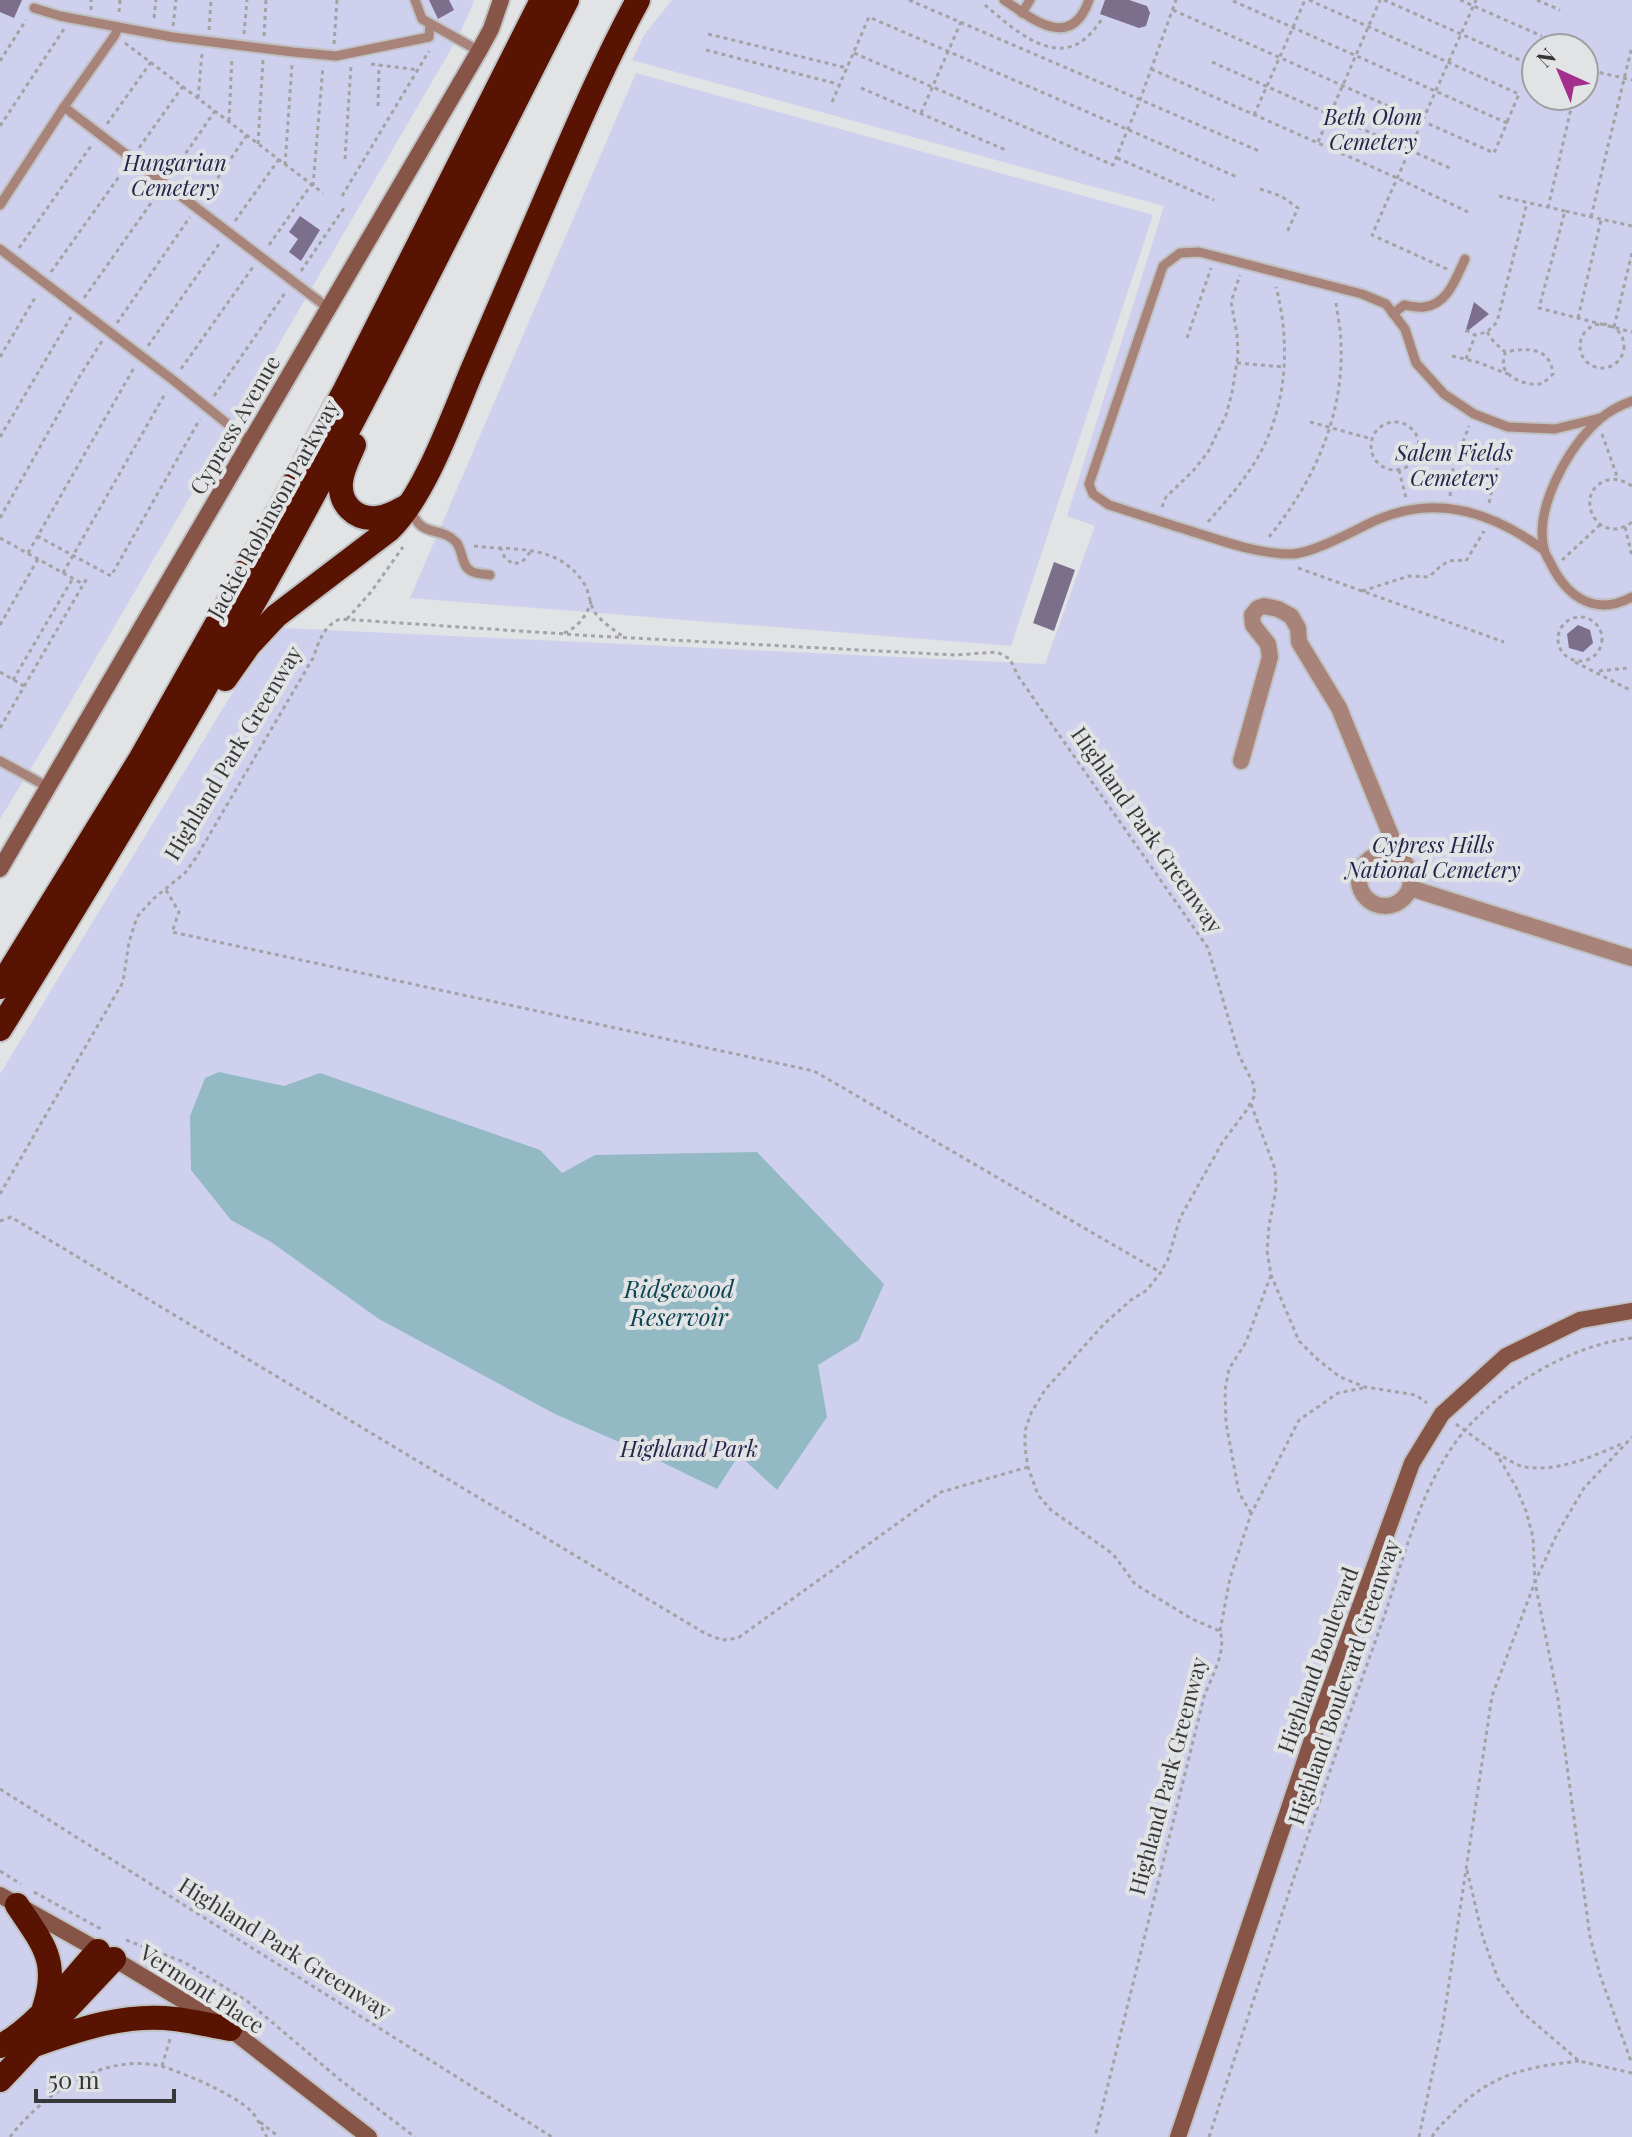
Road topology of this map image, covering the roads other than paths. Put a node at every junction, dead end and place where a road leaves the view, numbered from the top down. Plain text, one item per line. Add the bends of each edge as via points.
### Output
1 (415, 0) edge
2 (501, 0) edge
3 (542, 0) edge
4 (567, 0) edge
5 (638, 0) edge
6 (1004, 0) edge
7 (1030, 0) edge
8 (1089, 0) edge
9 (34, 8) road end
10 (1022, 13) junction
11 (430, 24) junction
12 (116, 31) junction
13 (479, 51) junction
14 (64, 107) junction
15 (0, 205) edge
16 (0, 249) edge
17 (1465, 259) dead end
18 (328, 308) junction
19 (1393, 314) junction
20 (396, 336) junction
21 (1632, 401) edge
22 (1599, 420) junction
23 (250, 442) junction
24 (409, 505) junction
25 (1544, 550) junction
26 (490, 575) dead end
27 (1632, 597) edge
28 (0, 761) edge
29 (1241, 761) dead end
30 (150, 781) junction
31 (48, 787) junction
32 (1400, 858) junction
33 (0, 869) edge
34 (1410, 888) junction
35 (1632, 958) edge
36 (0, 987) edge
37 (0, 1029) edge
38 (1632, 1311) edge
39 (17, 1893) edge
40 (107, 1943) junction
41 (44, 2010) junction
42 (230, 2029) junction
43 (34, 2045) junction
44 (0, 2046) edge
45 (0, 2080) edge
46 (369, 2137) edge
47 (1178, 2137) edge

1 - 11 lane via 422,19
2 - 13 street, Cypress Avenue
3 - 36 highway, Jackie Robinson Parkway via 345,390 228,604 141,758
4 - 20 highway, Jackie Robinson Parkway
5 - 24 highway
6 - 10 lane
7 - 10 lane
8 - 10 lane via 1075,25 1060,29
9 - 12 lane
11 - 12 lane via 429,37 328,55
11 - 13 lane
12 - 14 lane
13 - 18 street, Cypress Avenue
14 - 15 lane
14 - 18 lane
16 - 23 lane
17 - 19 lane via 1443,299 1424,307 1404,305
18 - 23 street, Cypress Avenue
19 - 22 lane via 1405,329 1416,363 1444,394 1474,414 1514,428 1555,429
19 - 25 lane via 1386,304 1362,294 1199,252 1180,253 1163,266 1089,484 1093,494 1109,505 1257,551 1297,554 1409,510 1449,507 1488,517
20 - 24 highway via 340,487 346,505 359,515 382,517
20 - 30 highway, Jackie Robinson Parkway via 275,564
21 - 22 lane
22 - 25 lane via 1573,449 1553,484 1543,521
23 - 31 street, Cypress Avenue
24 - 26 lane via 420,526 455,541 471,572
24 - 30 highway via 389,530 262,630
25 - 27 lane via 1561,583 1576,596 1596,604 1618,604
28 - 31 lane
29 - 32 street via 1270,657 1268,644 1253,625 1252,615 1264,606 1291,616 1298,628 1299,642 1339,708
30 - 37 highway, Jackie Robinson Parkway
31 - 33 street, Cypress Avenue
32 - 34 street via 1410,871
32 - 34 street via 1383,854 1368,861 1359,876 1362,893 1375,904 1392,905
34 - 35 street
38 - 47 street, Highland Boulevard via 1580,1320 1506,1356 1442,1414 1412,1463
39 - 40 street, Vermont Place
39 - 41 highway via 48,1955 51,1979
40 - 41 highway
40 - 42 street, Vermont Place
40 - 43 highway
41 - 44 highway
42 - 43 highway via 174,2019 123,2019
42 - 46 street, Vermont Place
43 - 45 highway

